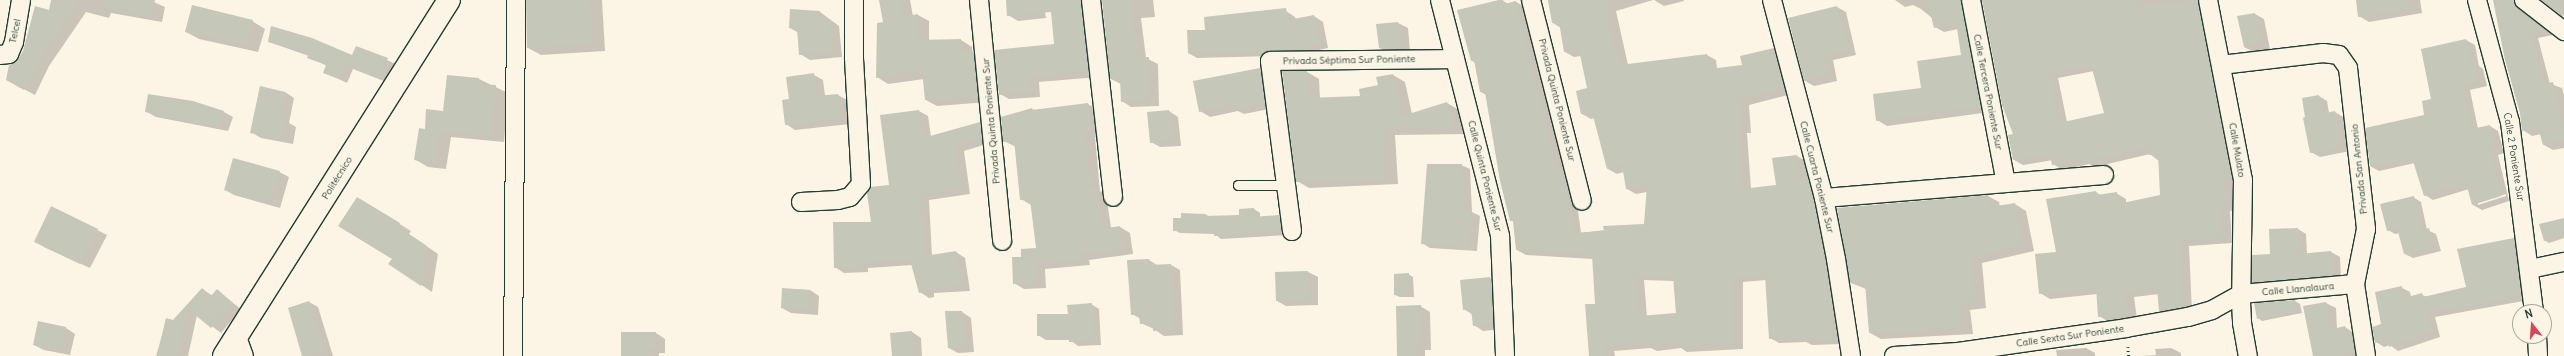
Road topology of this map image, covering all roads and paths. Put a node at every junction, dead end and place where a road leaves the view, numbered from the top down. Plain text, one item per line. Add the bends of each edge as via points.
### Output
1 (21, 0) edge
2 (449, 0) edge
3 (516, 0) edge
4 (854, 0) edge
5 (979, 0) edge
6 (1091, 0) edge
7 (1440, 0) edge
8 (1531, 0) edge
9 (1772, 0) edge
10 (1971, 0) edge
11 (2208, 0) edge
12 (2477, 0) edge
13 (2524, 0) edge
14 (2564, 31) edge
15 (0, 55) edge
16 (1455, 59) junction
17 (2221, 65) junction
18 (2104, 175) dead end
19 (2006, 183) junction
20 (1238, 185) dead end
21 (1287, 185) junction
22 (1113, 197) dead end
23 (1824, 198) junction
24 (1582, 201) dead end
25 (801, 202) dead end
26 (1292, 231) dead end
27 (1002, 241) dead end
28 (2564, 262) edge
29 (2530, 269) junction
30 (2355, 284) junction
31 (2241, 298) junction
32 (2533, 304) edge
33 (2537, 344) edge
34 (240, 347) edge
35 (224, 356) edge
36 (513, 356) edge
37 (1505, 356) edge
38 (1850, 356) edge
39 (1894, 356) edge
40 (2248, 356) edge
41 (2366, 356) edge
42 (2538, 356) edge

1 - 15 street, Telcel via 14,42 9,54
2 - 34 street, Politécnico
3 - 36 street
4 - 25 street via 854,57 861,184 850,197
5 - 27 street, Privada Quinta Poniente Sur
6 - 22 street
7 - 16 street, Calle Quinta Poniente Sur
8 - 24 street, Privada Quinta Poniente Sur
9 - 23 street, Calle Cuarta Poniente Sur
10 - 19 street, Calle Tercera Poniente Sur
11 - 17 street, Calle Mulato
12 - 29 street, Calle 2 Poniente Sur via 2510,122
13 - 14 street
16 - 21 street, Privada Séptima Sur Poniente via 1270,61
16 - 37 street, Calle Quinta Poniente Sur via 1500,236
17 - 30 street, Privada San Antonio via 2323,53 2339,55 2348,68 2366,229
17 - 31 street, Calle Mulato via 2243,180
18 - 19 street
19 - 23 street
20 - 21 lane
21 - 26 street, Privada Séptima Sur Poniente
23 - 38 street, Calle Cuarta Poniente Sur
28 - 29 street
29 - 32 street, Calle 2 Poniente Sur
30 - 31 street, Calle Llanalaura
30 - 41 street, Privada San Antonio
31 - 39 street, Calle Sexta Sur Poniente via 2212,310 2173,320 1958,352
31 - 40 street, Calle Mulato via 2242,323
33 - 42 street
34 - 35 street, Politécnico

